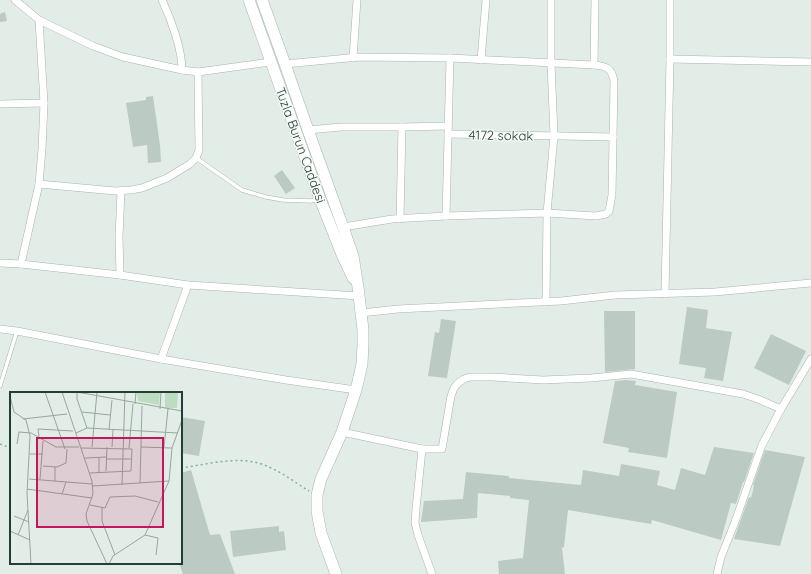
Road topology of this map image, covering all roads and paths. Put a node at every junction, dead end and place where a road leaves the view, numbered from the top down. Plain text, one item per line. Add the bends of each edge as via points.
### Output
1 (16, 0) edge
2 (162, 0) edge
3 (249, 0) edge
4 (262, 0) edge
5 (357, 0) edge
6 (486, 0) edge
7 (551, 0) edge
8 (595, 0) edge
9 (670, 0) edge
10 (40, 20) junction
11 (353, 58) junction
12 (450, 58) junction
13 (670, 59) junction
14 (481, 60) junction
15 (271, 62) junction
16 (811, 62) edge
17 (551, 63) junction
18 (285, 64) junction
19 (594, 65) junction
20 (182, 70) junction
21 (198, 72) junction
22 (44, 103) junction
23 (0, 104) edge
24 (402, 127) junction
25 (308, 130) junction
26 (448, 130) junction
27 (554, 136) junction
28 (613, 137) junction
29 (196, 158) junction
30 (39, 184) junction
31 (121, 191) junction
32 (320, 199) junction
33 (547, 213) junction
34 (446, 216) junction
35 (400, 218) junction
36 (343, 227) junction
37 (0, 263) edge
38 (21, 264) junction
39 (120, 275) junction
40 (811, 283) edge
41 (188, 285) junction
42 (359, 292) junction
43 (665, 294) junction
44 (546, 302) junction
45 (361, 313) junction
46 (0, 329) edge
47 (17, 331) junction
48 (161, 359) junction
49 (811, 359) edge
50 (0, 386) edge
51 (356, 390) junction
52 (781, 409) junction
53 (342, 432) junction
54 (0, 444) edge
55 (10, 448) edge
56 (422, 449) junction
57 (182, 468) edge
58 (317, 495) junction
59 (336, 574) edge
60 (432, 574) edge
61 (717, 574) edge

1 - 10 street
2 - 20 street via 181,55
3 - 15 main road, Tuzla Burun Caddesi
4 - 18 main road, Tuzla Burun Caddesi
5 - 11 street
6 - 14 street
7 - 17 street
8 - 19 street
9 - 13 street
10 - 20 street via 93,46 124,57
10 - 22 street
11 - 12 street
11 - 18 street
12 - 14 street
12 - 26 street
13 - 16 street
13 - 43 street
14 - 17 street
15 - 21 street
15 - 32 main road, Tuzla Burun Caddesi
17 - 19 street
17 - 27 street
18 - 25 main road, Tuzla Burun Caddesi
19 - 28 street via 608,68 614,76
20 - 21 street
21 - 29 street via 200,141
22 - 23 street
22 - 30 street
24 - 25 street, 4172 sokak
24 - 26 street, 4172 sokak
24 - 35 street
25 - 36 main road, Tuzla Burun Caddesi
26 - 27 street, 4172 sokak
26 - 34 street
27 - 28 street, 4172 sokak
27 - 33 street
28 - 33 street via 612,195 609,211 596,216
29 - 31 street via 167,178 142,188
29 - 32 lane via 242,190 283,200
30 - 31 street
30 - 38 street
31 - 39 street
32 - 42 main road, Tuzla Burun Caddesi
33 - 34 street
33 - 44 street
34 - 35 street
35 - 36 street
36 - 42 main road, Tuzla Burun Caddesi
37 - 38 street
38 - 39 street
39 - 41 street
40 - 43 street
41 - 42 street
41 - 48 street
42 - 45 main road, Tuzla Burun Caddesi
43 - 44 street via 615,295
44 - 45 street via 398,308
45 - 51 main road, Tuzla Burun Caddesi via 363,357
46 - 47 street
47 - 48 street
47 - 50 lane
48 - 51 street
49 - 52 street
51 - 53 main road, Tuzla Burun Caddesi
52 - 56 street via 743,394 631,374 543,380 470,377 454,388 442,449
52 - 61 street via 762,445
53 - 56 street
53 - 58 main road, Tuzla Burun Caddesi via 321,479
54 - 55 path
56 - 60 street via 415,516 418,535
57 - 58 path via 237,460 258,463 270,467
58 - 59 main road, Tuzla Burun Caddesi via 320,527

